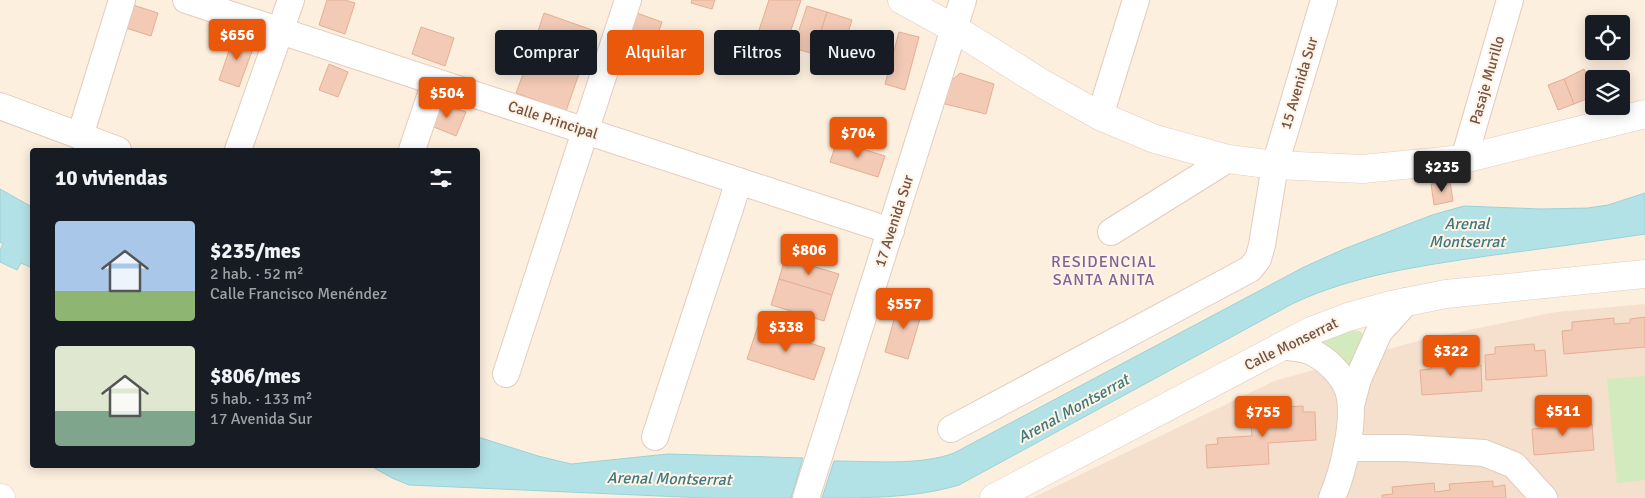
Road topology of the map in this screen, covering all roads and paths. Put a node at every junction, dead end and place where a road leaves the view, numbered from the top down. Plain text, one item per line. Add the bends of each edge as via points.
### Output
1 (122, 0) edge
2 (186, 0) edge
3 (291, 0) edge
4 (628, 0) edge
5 (902, 0) edge
6 (963, 0) edge
7 (1136, 0) edge
8 (1324, 0) edge
9 (1510, 0) edge
10 (954, 29) junction
11 (280, 31) junction
12 (435, 82) junction
13 (0, 106) edge
14 (1645, 114) edge
15 (1100, 116) junction
16 (586, 131) junction
17 (80, 136) junction
18 (113, 148) edge
19 (239, 148) edge
20 (413, 148) edge
21 (1228, 159) junction
22 (1464, 159) junction
23 (1274, 165) junction
24 (739, 181) junction
25 (891, 231) junction
26 (1111, 232) dead end
27 (1645, 274) edge
28 (1407, 301) junction
29 (1282, 346) junction
30 (506, 374) dead end
31 (1351, 405) junction
32 (951, 429) dead end
33 (655, 437) dead end
34 (1347, 448) junction
35 (806, 498) edge
36 (994, 498) edge
37 (1332, 498) edge
38 (1544, 498) edge

1 - 17 street
2 - 11 street, Calle Principal
3 - 11 street
4 - 16 street
5 - 10 street
6 - 10 street, 17 Avenida Sur
7 - 15 street
8 - 23 street, 15 Avenida Sur
9 - 22 street, Pasaje Murillo
10 - 15 street
10 - 25 street, 17 Avenida Sur
11 - 12 street, Calle Principal
11 - 19 street
12 - 16 street, Calle Principal
12 - 20 street
13 - 17 street
14 - 22 street
15 - 21 street via 1155,139
16 - 24 street, Calle Principal
16 - 30 street
17 - 18 street
21 - 23 street
21 - 26 street
22 - 23 street via 1363,170
23 - 32 street, 15 Avenida Sur via 1262,245 1258,259 1250,269
24 - 25 street, Calle Principal
24 - 33 street
25 - 35 street, 17 Avenida Sur
27 - 28 street, Calle Monserrat via 1446,294
28 - 29 street, Calle Monserrat via 1348,317
28 - 31 street via 1378,332
29 - 31 street via 1310,351 1327,362 1341,376
29 - 36 street, Calle Monserrat
31 - 34 street
34 - 37 street
34 - 38 street via 1484,453 1514,465

